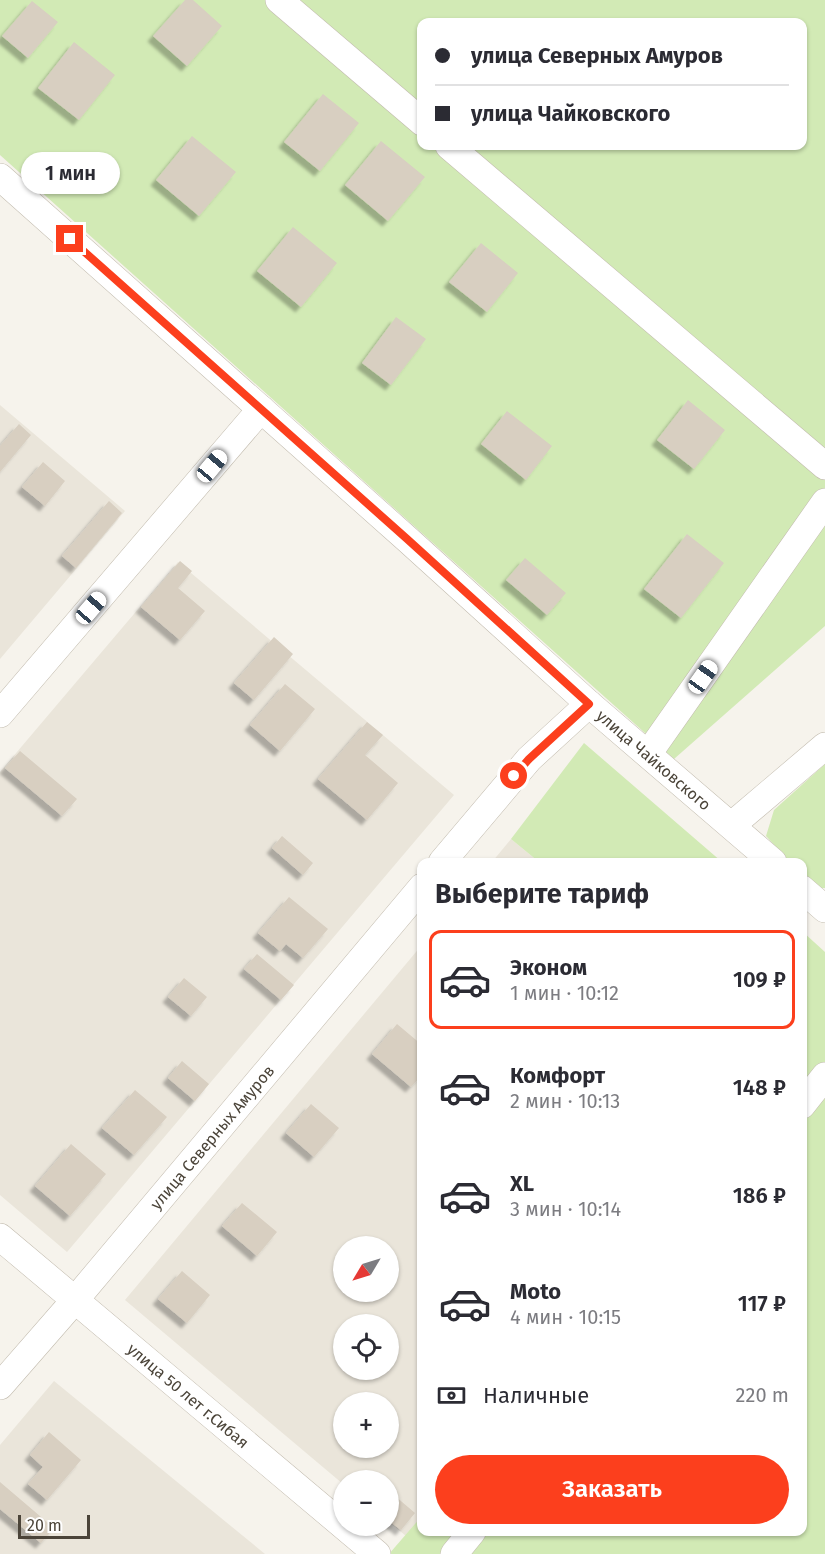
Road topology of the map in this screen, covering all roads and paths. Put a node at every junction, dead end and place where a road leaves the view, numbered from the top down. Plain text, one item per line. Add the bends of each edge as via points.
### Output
1 (279, 0) edge
2 (417, 118) edge
3 (454, 150) edge
4 (0, 177) edge
5 (261, 409) junction
6 (825, 466) edge
7 (825, 502) edge
8 (589, 704) junction
9 (0, 714) edge
10 (825, 746) edge
11 (648, 754) junction
12 (732, 825) junction
13 (445, 858) edge
14 (769, 858) edge
15 (417, 893) edge
16 (807, 893) edge
17 (825, 909) edge
18 (825, 1076) edge
19 (807, 1099) edge
20 (0, 1237) edge
21 (75, 1300) junction
22 (0, 1386) edge
23 (469, 1536) edge
24 (377, 1554) edge
25 (454, 1554) edge

1 - 2 street
3 - 6 street
4 - 5 street, улица Чайковского
5 - 8 street, улица Чайковского
5 - 9 street
7 - 11 street
8 - 11 street, улица Чайковского
8 - 13 street via 529,759
10 - 12 street
11 - 12 street, улица Чайковского
12 - 14 street, улица Чайковского
15 - 21 street, улица Северных Амуров
16 - 17 street
18 - 19 street
20 - 21 street, улица 50 лет г.Сибая
21 - 22 street, улица Северных Амуров
21 - 24 street, улица 50 лет г.Сибая
23 - 25 street

